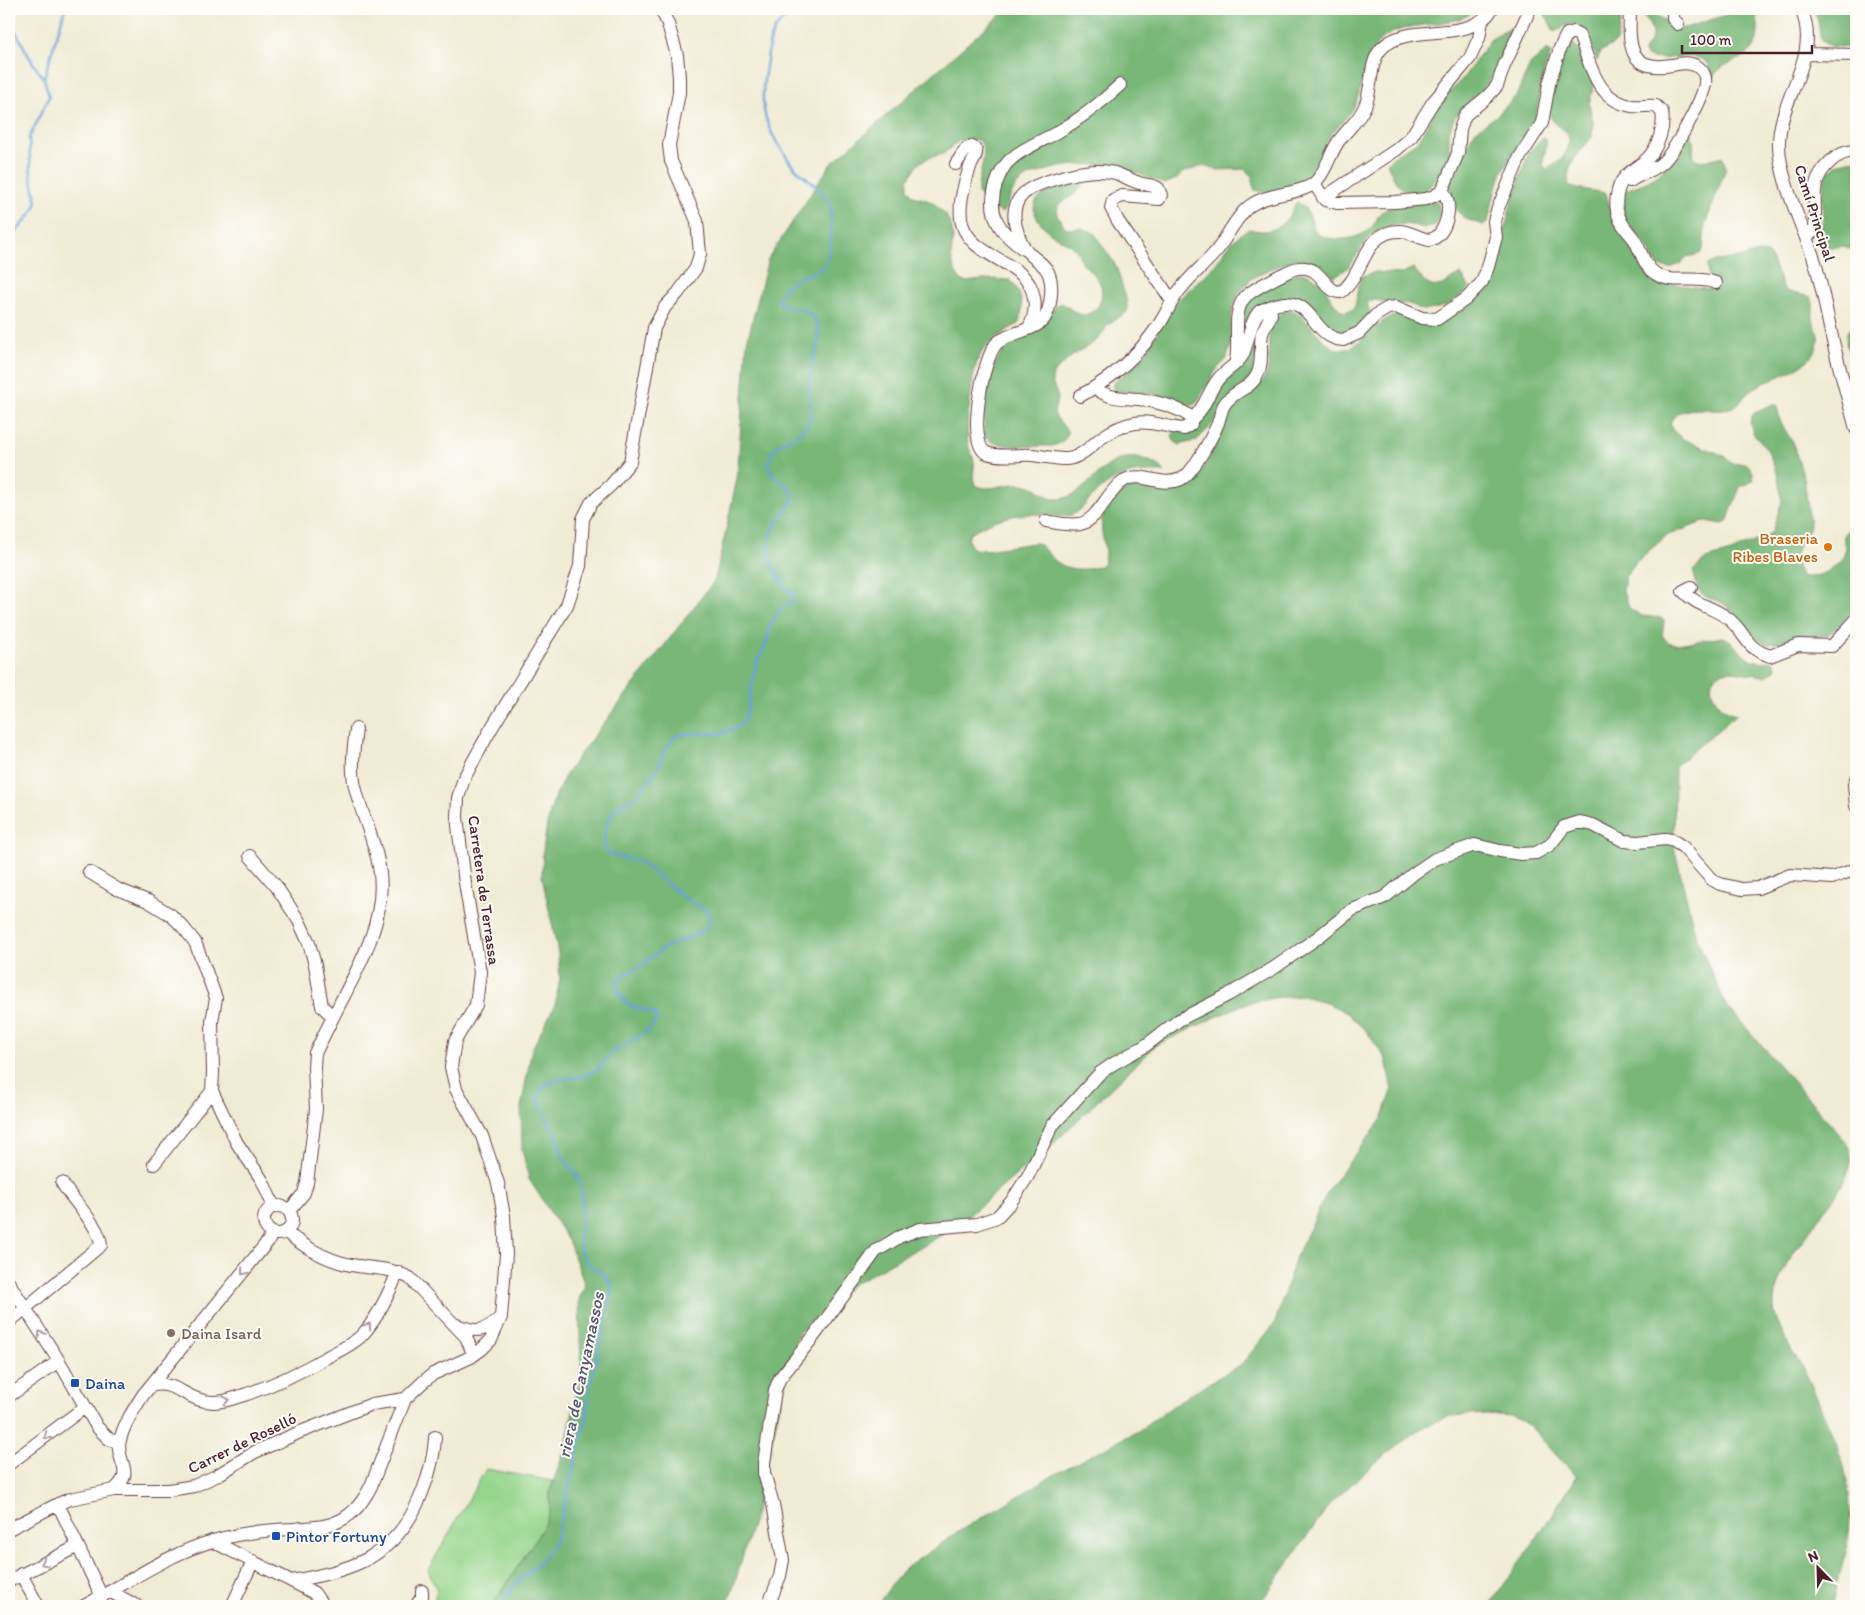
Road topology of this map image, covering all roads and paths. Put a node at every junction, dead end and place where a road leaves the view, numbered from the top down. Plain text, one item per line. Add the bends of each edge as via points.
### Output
1 (661, 9) edge
2 (1530, 9) edge
3 (1630, 9) edge
4 (1673, 9) edge
5 (1801, 9) edge
6 (1490, 14) edge
7 (1678, 24) dead end
8 (1806, 54) junction
9 (1856, 56) edge
10 (1120, 85) dead end
11 (1856, 151) edge
12 (956, 164) dead end
13 (1314, 183) junction
14 (1619, 189) junction
15 (1442, 191) junction
16 (1323, 198) junction
17 (1806, 237) junction
18 (1028, 253) junction
19 (1716, 283) dead end
20 (1172, 301) junction
21 (1267, 308) junction
22 (1030, 328) junction
23 (1234, 365) junction
24 (1095, 387) junction
25 (1080, 396) dead end
26 (1192, 419) junction
27 (1856, 429) edge
28 (1046, 521) dead end
29 (1691, 587) dead end
30 (1856, 620) edge
31 (356, 729) dead end
32 (1856, 779) edge
33 (1856, 806) edge
34 (250, 856) dead end
35 (1856, 869) edge
36 (90, 872) dead end
37 (332, 1017) junction
38 (212, 1091) junction
39 (154, 1164) dead end
40 (62, 1183) dead end
41 (274, 1207) junction
42 (289, 1212) junction
43 (271, 1232) junction
44 (286, 1232) junction
45 (398, 1272) junction
46 (9, 1283) edge
47 (25, 1308) junction
48 (501, 1317) junction
49 (9, 1322) edge
50 (454, 1325) junction
51 (471, 1357) junction
52 (58, 1361) junction
53 (173, 1361) junction
54 (154, 1385) junction
55 (180, 1391) junction
56 (9, 1396) edge
57 (405, 1399) junction
58 (85, 1407) junction
59 (435, 1437) dead end
60 (119, 1443) junction
61 (9, 1464) edge
62 (125, 1474) junction
63 (114, 1490) junction
64 (142, 1490) junction
65 (58, 1504) junction
66 (9, 1529) edge
67 (242, 1533) junction
68 (212, 1541) junction
69 (78, 1546) junction
70 (256, 1563) junction
71 (21, 1574) junction
72 (292, 1580) junction
73 (9, 1581) edge
74 (422, 1591) dead end
75 (108, 1598) edge
76 (38, 1606) edge
77 (84, 1606) edge
78 (137, 1606) edge
79 (232, 1606) edge
80 (324, 1606) edge
81 (416, 1606) edge
82 (768, 1606) edge

1 - 48 street, Carretera de Terrassa via 668,24 679,78 669,146 671,161 697,221 700,254 696,268 665,307 654,328 630,462 591,503 582,519 580,566 567,604 491,729 464,778 458,798 457,817 465,883 480,972 476,1006 455,1041 450,1067 456,1089 482,1136 498,1183 506,1254
2 - 15 street via 1496,88 1465,115 1458,153
3 - 14 street via 1631,42 1640,61 1656,67 1694,64 1703,71 1705,81 1697,105 1668,157
4 - 7 street via 1673,19
5 - 8 street, Camí Principal via 1808,31
6 - 13 street via 1452,30 1398,39 1382,48 1375,61 1364,108 1338,142
6 - 16 street via 1470,58 1430,107 1411,137
8 - 9 street
8 - 17 street, Camí Principal via 1782,119 1779,143 1784,171
10 - 18 street via 1087,114 1015,157 1002,169 993,195 994,215 1002,229
11 - 17 street via 1837,156 1818,176 1814,230
12 - 22 street via 966,149 972,147 976,150 963,196 963,227 979,246 1030,283 1035,308
13 - 16 street
13 - 20 street via 1272,196 1246,209 1216,251
14 - 19 street via 1618,215 1651,270 1664,277
14 - 21 street via 1624,178 1652,153 1663,124 1662,112 1656,106 1625,104 1604,92 1578,34 1570,32 1558,53 1542,124 1520,157 1498,208 1494,221 1496,237 1486,273 1466,299 1434,320 1400,308 1388,308 1376,315 1359,333 1342,340 1329,336 1296,304
15 - 16 street via 1431,198 1378,203 1337,203
15 - 23 street via 1448,205 1439,235 1429,240 1398,231 1380,237 1367,250 1353,279 1341,292 1332,290 1313,270 1301,267 1247,296 1239,310
17 - 27 street, Camí Principal
18 - 20 street via 1014,217 1017,202 1028,189 1083,172 1118,174 1156,187 1161,192 1159,199 1122,196 1113,200 1111,208
18 - 22 street via 1047,269 1051,288 1045,317
20 - 24 street via 1155,331 1126,365
21 - 23 street via 1256,314 1243,355
21 - 28 street via 1272,314 1262,333 1261,364 1257,377 1226,402 1216,427 1189,474 1167,482 1131,478 1122,481 1084,523 1073,525
22 - 26 street via 999,342 989,356 978,412 978,440 984,452 1071,459 1106,434 1127,425 1146,423 1184,429 1190,426
23 - 26 street via 1218,379 1202,409
24 - 25 street
24 - 26 street via 1110,397 1154,402 1185,413
29 - 30 street via 1683,591 1691,600 1729,619 1748,644 1770,656 1798,645 1832,646
31 - 37 street via 354,781 379,867 380,902 368,944
32 - 33 street
34 - 37 street via 276,886 299,921 315,965 322,1006
35 - 82 street via 1839,877 1790,875 1758,888 1742,889 1711,879 1676,842 1665,839 1624,841 1580,822 1564,827 1550,845 1536,852 1521,854 1475,845 1465,847 1434,859 1385,897 1352,910 1274,968 1179,1020 1145,1046 1113,1064 1093,1079 1052,1126 1028,1176 1001,1214 977,1224 920,1230 882,1246 783,1373 775,1390 764,1463 783,1560
36 - 38 street via 117,888 148,900 184,927 194,942 216,998 212,1022
37 - 42 street via 315,1052 316,1109 307,1182 304,1193
38 - 39 street
38 - 41 street
40 - 47 street via 87,1216 101,1245
41 - 42 street via 282,1207
41 - 43 street via 265,1217
42 - 44 street via 292,1225
43 - 44 street
43 -> 53 street via 269,1240
44 - 45 street via 303,1246 342,1263
45 - 50 street via 418,1286
55 -> 45 street via 196,1400 223,1401 298,1374 360,1338 387,1298
46 - 47 street
47 - 49 street
52 -> 47 street
48 - 50 street via 481,1330
48 - 51 street, Carretera de Terrassa via 491,1340
50 - 51 street via 470,1344
51 - 57 street, Carretera de Terrassa via 434,1374
52 - 56 street
52 - 58 street
53 - 54 street
53 - 55 street via 173,1376
54 - 55 street via 165,1384
54 - 60 street via 131,1415
57 - 64 street, Carrer de Roselló via 372,1404 298,1433 255,1452 194,1486
57 - 67 street, Carretera de Terrassa via 371,1486 349,1515 316,1528
58 - 60 street via 102,1433
58 -> 61 street
59 - 72 street via 431,1470 414,1511 395,1538 367,1559 346,1569
60 - 62 street
62 - 63 street
62 - 64 street
63 - 64 street, Carrer de Roselló
63 - 65 street, Carrer de Roselló
65 - 66 street, Carrer de Roselló
65 - 69 street
67 - 68 street, Carretera de Terrassa
67 - 70 street via 238,1544
68 - 70 street
68 - 75 street, Carretera de Terrassa via 153,1568
69 -> 71 street
69 - 75 street
70 - 72 street
70 - 79 street
71 - 73 street
71 - 76 street
72 - 80 street via 314,1593
74 - 81 street
75 - 77 street, Carretera de Terrassa
75 - 78 street

